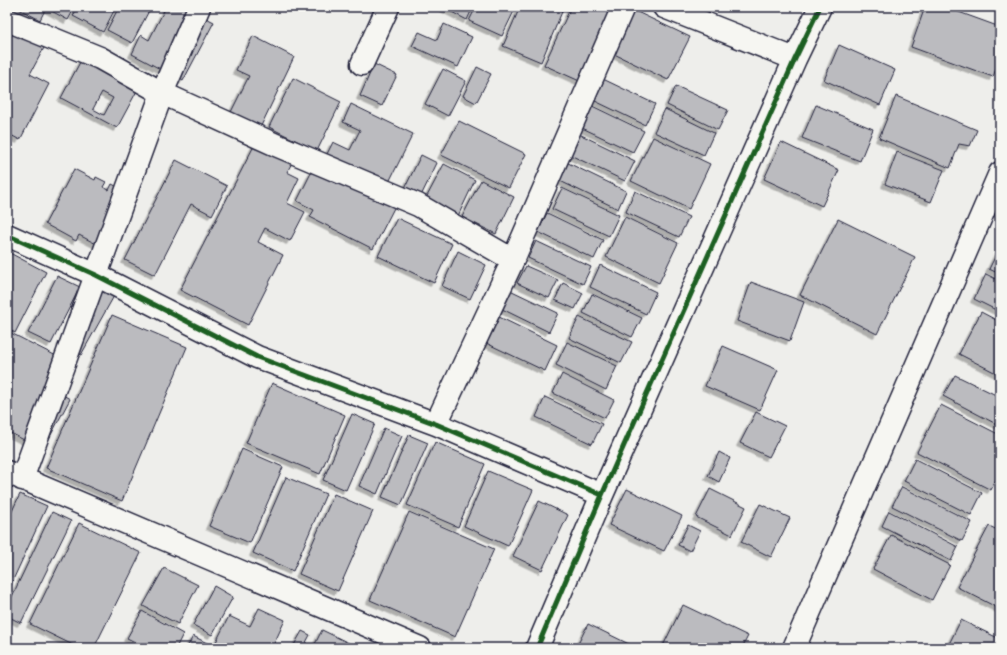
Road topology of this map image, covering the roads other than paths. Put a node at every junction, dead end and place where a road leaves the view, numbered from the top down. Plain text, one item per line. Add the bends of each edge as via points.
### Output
1 (199, 7) edge
2 (388, 7) edge
3 (623, 7) edge
4 (664, 7) edge
5 (820, 7) edge
6 (7, 20) edge
7 (795, 59) junction
8 (362, 64) dead end
9 (162, 93) junction
10 (1000, 173) edge
11 (7, 235) edge
12 (513, 260) junction
13 (96, 275) junction
14 (436, 424) junction
15 (15, 476) edge
16 (602, 495) junction
17 (420, 648) edge
18 (537, 648) edge
19 (794, 648) edge

1 - 9 street
2 - 8 street
3 - 12 street
4 - 7 street
5 - 7 street
6 - 9 street via 100,58
7 - 16 street
9 - 12 street via 418,205
9 - 13 street
10 - 19 street
11 - 13 street
12 - 14 street
13 - 14 street via 257,357
13 - 15 street
14 - 16 street
15 - 17 street
16 - 18 street

